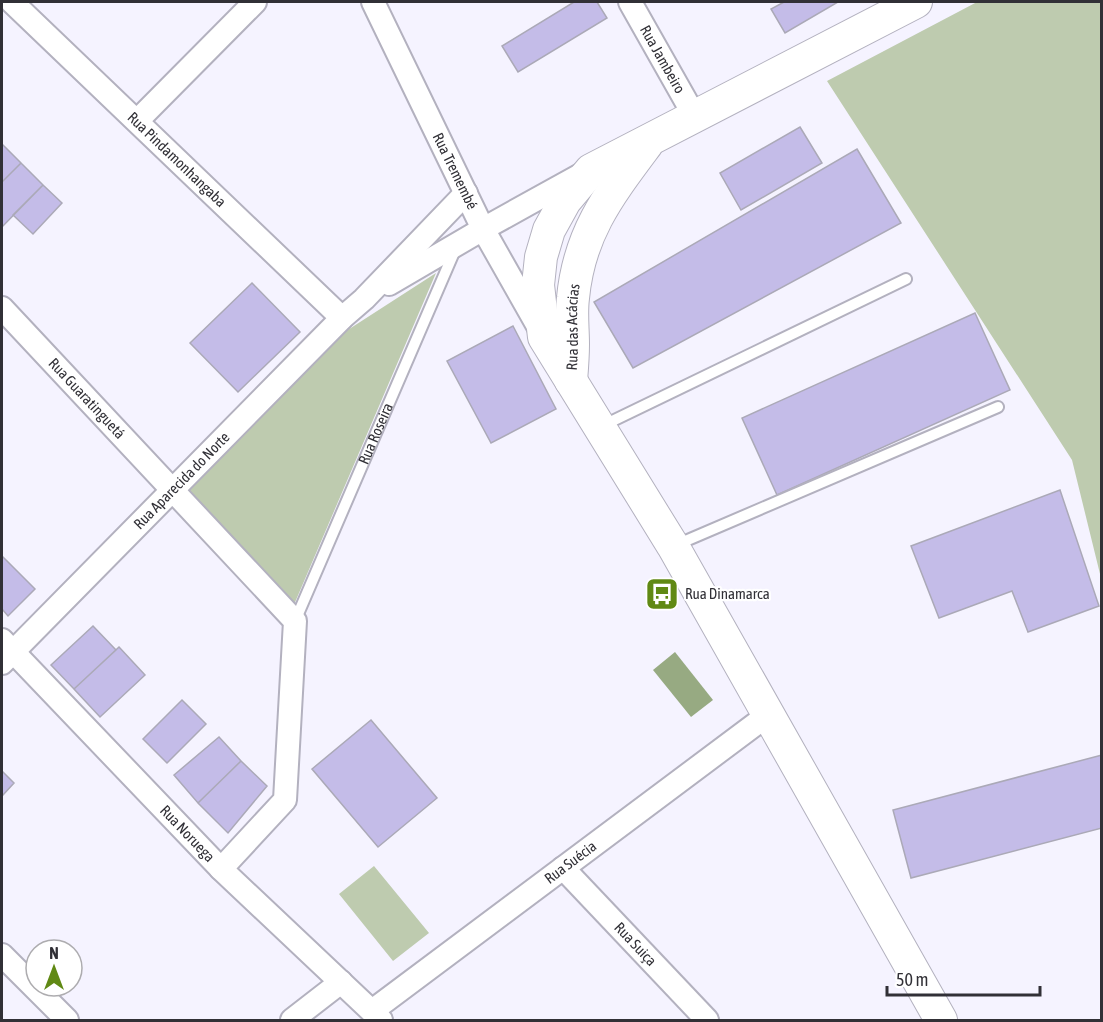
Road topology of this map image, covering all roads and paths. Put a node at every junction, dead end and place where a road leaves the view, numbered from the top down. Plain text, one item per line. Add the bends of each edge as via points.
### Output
1 (12, 2) edge
2 (255, 2) edge
3 (373, 2) edge
4 (630, 2) edge
5 (908, 3) edge
6 (695, 117) junction
7 (137, 120) junction
8 (652, 138) junction
9 (591, 170) junction
10 (466, 193) junction
11 (483, 229) junction
12 (457, 245) junction
13 (906, 279) dead end
14 (364, 299) junction
15 (2, 308) edge
16 (342, 318) junction
17 (544, 337) junction
18 (571, 381) junction
19 (998, 407) dead end
20 (600, 427) junction
21 (173, 490) junction
22 (673, 546) junction
23 (295, 621) junction
24 (5, 652) edge
25 (770, 714) junction
26 (221, 868) junction
27 (563, 868) junction
28 (2, 956) edge
29 (341, 982) junction
30 (377, 1016) edge
31 (67, 1020) edge
32 (292, 1020) edge
33 (707, 1020) edge
34 (941, 1020) edge

1 - 7 street, Rua Pindamonhangaba
2 - 7 street
3 - 10 street, Rua Tremembé
4 - 6 street, Rua Jambeiro
5 - 6 main road, Rua das Acácias
6 - 8 main road, Rua das Acácias
7 - 16 street, Rua Pindamonhangaba
8 - 9 main road, Rua das Acácias
8 - 18 main road, Rua das Acácias via 607,198 577,264 572,301
9 - 11 street, Rua Aparecida do Norte
9 - 17 main road, Rua das Acácias via 549,230 541,257 538,285
10 - 11 street, Rua Tremembé
10 - 14 street, Rua Aparecida do Norte
11 - 12 street, Rua Aparecida do Norte
11 - 17 street, Rua Tremembé
12 - 14 street, Rua Aparecida do Norte
12 - 23 lane, Rua Roseira
13 - 20 lane
14 - 16 street, Rua Aparecida do Norte
15 - 21 street, Rua Guaratinguetá
16 - 21 street, Rua Aparecida do Norte
17 - 18 main road, Rua das Acácias
18 - 20 main road
19 - 22 lane
20 - 22 main road
21 - 23 street
21 - 24 street, Rua Aparecida do Norte
22 - 25 main road
23 - 26 street, Rua Roseira via 285,800
24 - 26 street, Rua Noruega
25 - 27 street, Rua Suécia
25 - 34 main road
26 - 29 street, Rua Noruega
27 - 30 street, Rua Suécia
27 - 33 street, Rua Suiça
28 - 31 street
29 - 30 street, Rua Noruega
29 - 32 street

